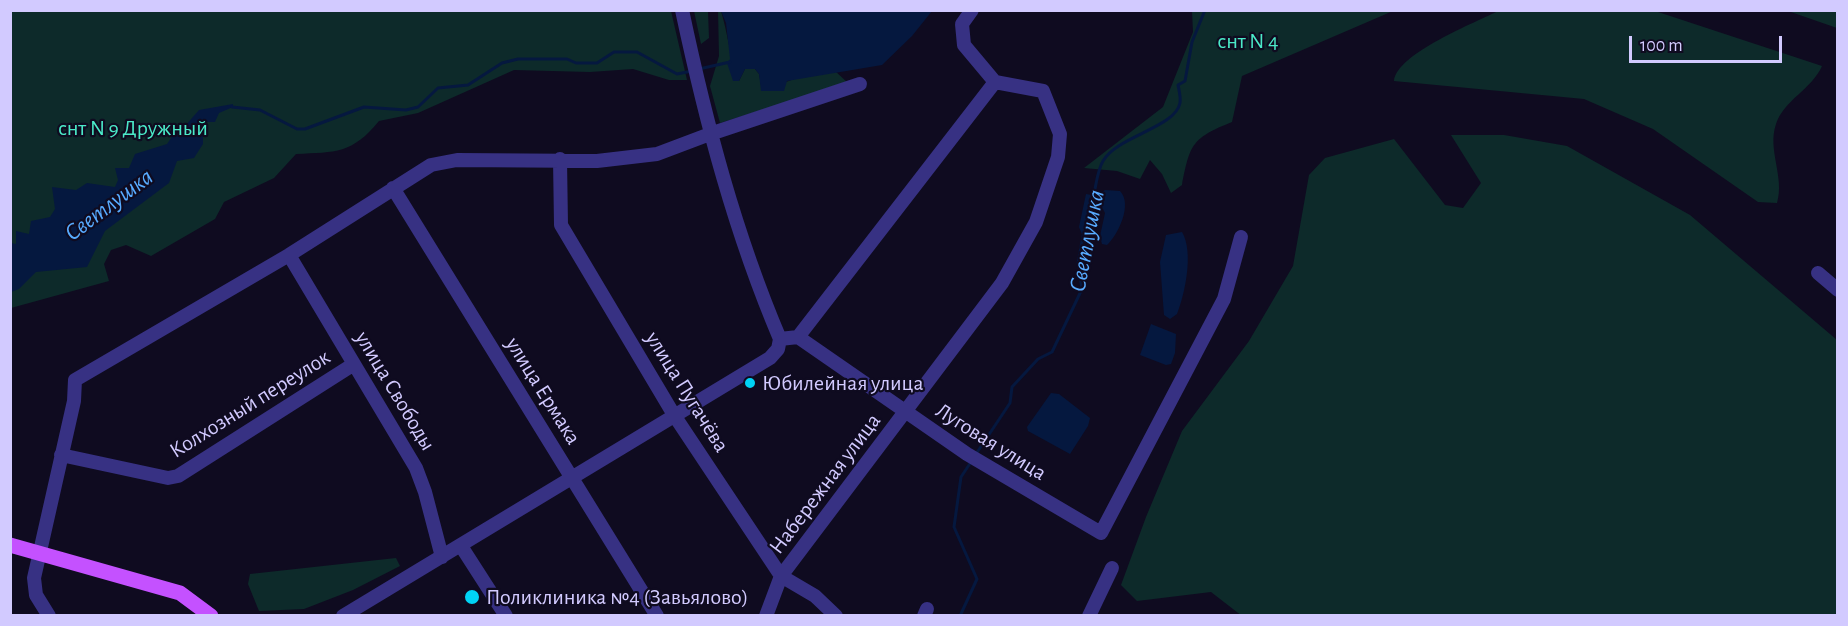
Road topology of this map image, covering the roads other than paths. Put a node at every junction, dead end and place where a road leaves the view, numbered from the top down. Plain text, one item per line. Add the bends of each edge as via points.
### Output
1 (682, 10) edge
2 (972, 10) edge
3 (995, 82) junction
4 (860, 84) dead end
5 (710, 134) junction
6 (560, 159) junction
7 (393, 188) junction
8 (1241, 237) dead end
9 (289, 255) junction
10 (1818, 273) dead end
11 (1838, 290) edge
12 (798, 337) junction
13 (780, 339) junction
14 (354, 364) junction
15 (904, 412) junction
16 (674, 415) junction
17 (61, 455) junction
18 (572, 477) junction
19 (10, 545) edge
20 (461, 546) junction
21 (41, 553) junction
22 (442, 557) junction
23 (1112, 568) dead end
24 (781, 576) junction
25 (361, 611) edge
26 (49, 615) edge
27 (211, 615) edge
28 (343, 615) edge
29 (506, 615) edge
30 (657, 615) edge
31 (766, 615) edge
32 (836, 615) edge
33 (1089, 615) edge

1 - 5 street
2 - 3 street via 962,24 964,45
3 - 12 street
3 - 15 street, Набережная улица via 1043,91 1060,134 1058,157 1036,222 1002,284
4 - 5 street
5 - 6 street via 657,154 597,161
5 - 13 street via 743,245
6 - 7 street via 457,160 430,165
6 - 16 street, улица Пугачёва via 561,225
7 - 9 street
7 - 18 street, улица Ермака
8 - 15 street, Луговая улица via 1224,299 1101,533
9 - 14 street, улица Свободы
9 - 17 street via 75,380
10 - 11 street
12 - 13 street
12 - 15 street, Луговая улица
13 - 16 street via 770,358
14 - 17 street, Колхозный переулок via 178,476 168,478
14 - 22 street, улица Свободы via 416,468
15 - 24 street, Набережная улица
16 - 18 street
16 - 24 street, улица Пугачёва
17 - 21 street
18 - 20 street
18 - 30 street, улица Ермака
19 - 21 main road
20 - 22 street
20 - 29 street
21 - 26 street via 34,578 36,595
21 - 27 main road via 180,593
22 - 25 street
23 - 33 street
24 - 31 street, Набережная улица
24 - 32 street, улица Пугачёва via 816,596
25 - 28 street

